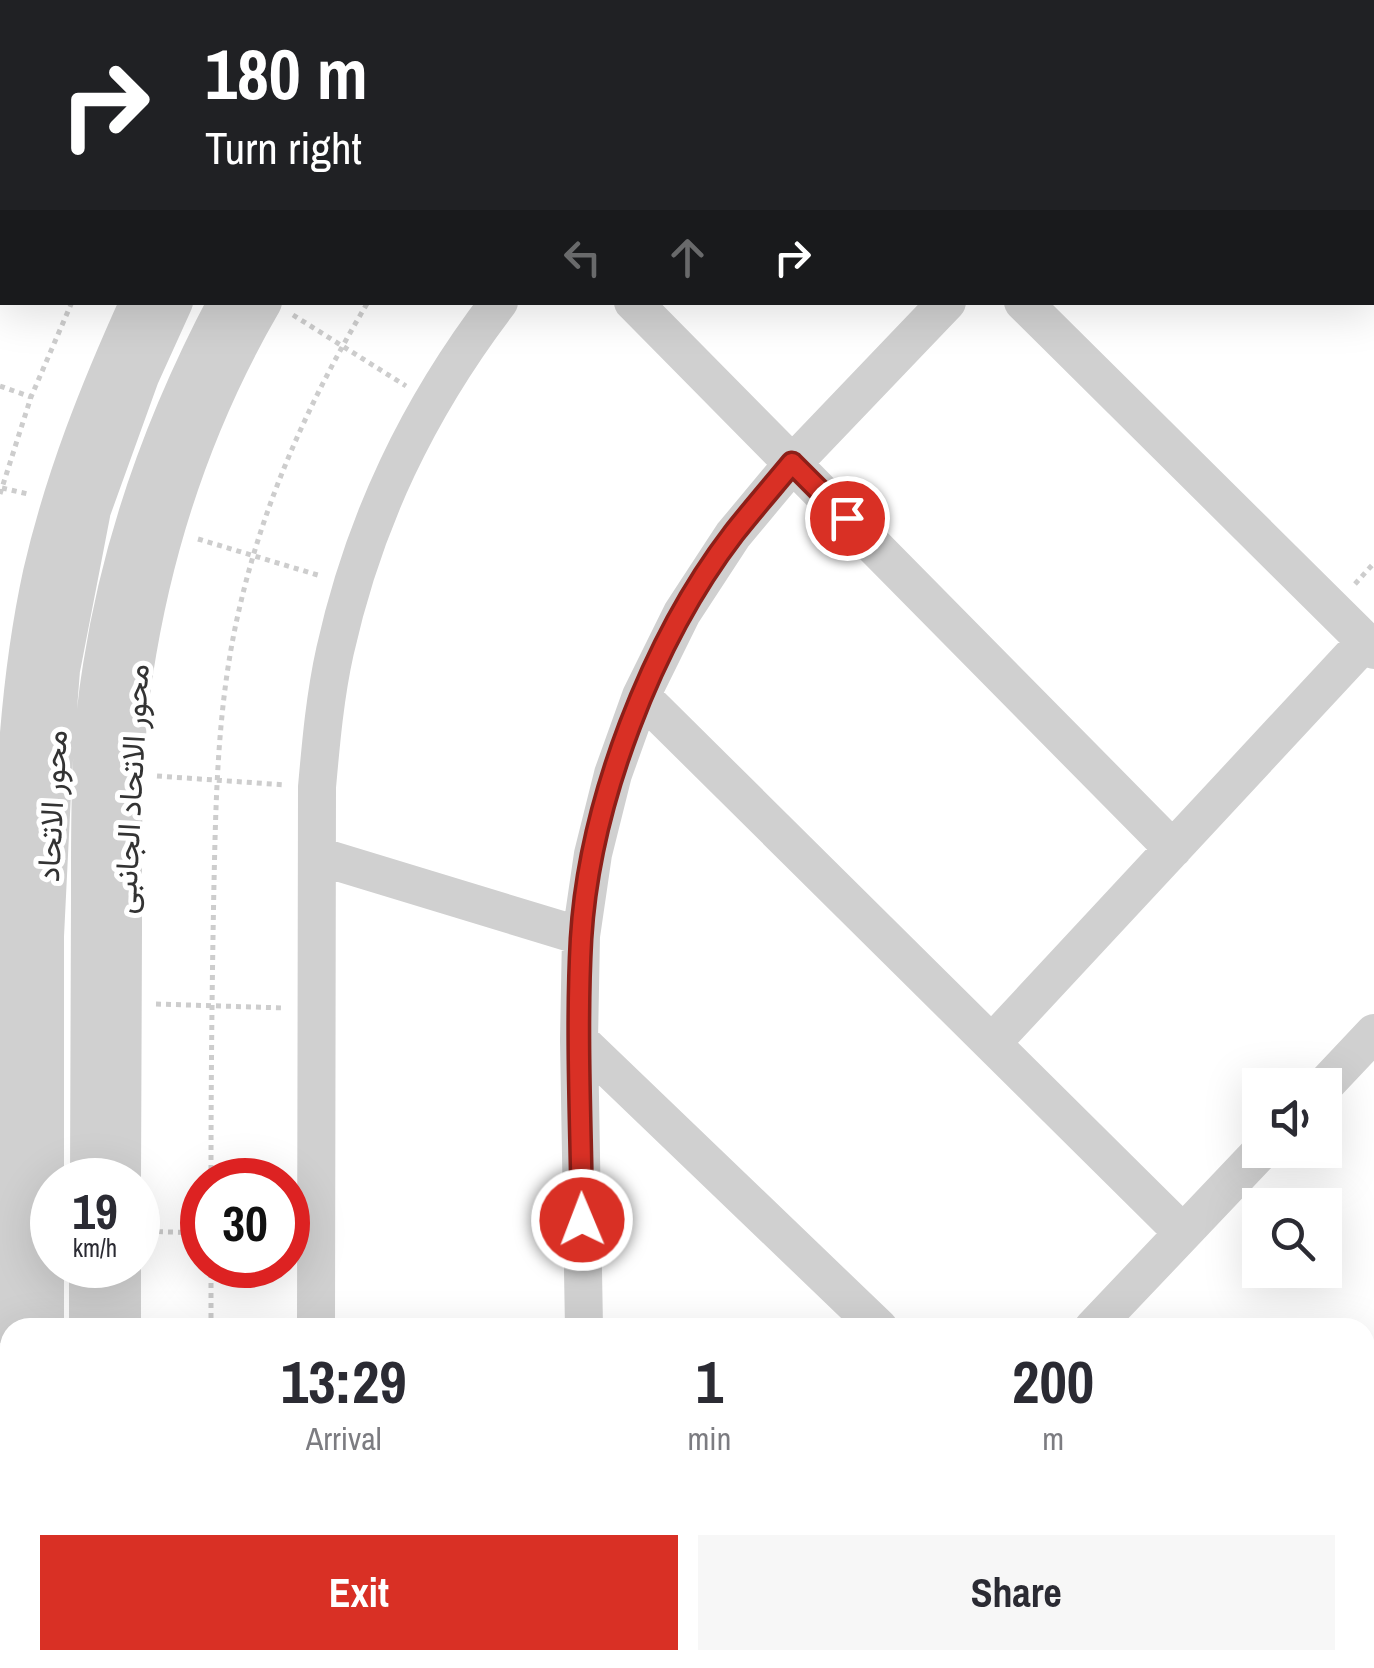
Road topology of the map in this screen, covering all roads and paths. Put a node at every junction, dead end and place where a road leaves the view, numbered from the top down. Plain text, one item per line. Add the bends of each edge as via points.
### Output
1 (71, 305) edge
2 (139, 305) edge
3 (173, 305) edge
4 (225, 305) edge
5 (366, 305) edge
6 (497, 305) edge
7 (636, 305) edge
8 (944, 305) edge
9 (1026, 305) edge
10 (275, 307) edge
11 (342, 346) junction
12 (0, 386) edge
13 (31, 396) junction
14 (430, 401) junction
15 (792, 463) junction
16 (0, 494) edge
17 (166, 529) junction
18 (253, 555) junction
19 (354, 585) junction
20 (1370, 646) edge
21 (641, 696) junction
22 (124, 773) junction
23 (217, 780) junction
24 (317, 787) junction
25 (1172, 849) junction
26 (318, 856) junction
27 (581, 936) junction
28 (123, 1004) junction
29 (211, 1006) junction
30 (316, 1009) junction
31 (1374, 1033) edge
32 (579, 1040) junction
33 (992, 1043) junction
34 (1340, 1068) edge
35 (88, 1158) edge
36 (122, 1158) edge
37 (211, 1158) edge
38 (1245, 1168) edge
39 (1183, 1233) junction
40 (88, 1288) edge
41 (122, 1288) edge
42 (211, 1288) edge
43 (12, 1318) edge
44 (45, 1318) edge
45 (88, 1318) edge
46 (122, 1318) edge
47 (210, 1318) edge
48 (316, 1318) edge
49 (584, 1318) edge
50 (869, 1318) edge
51 (1102, 1318) edge

1 - 13 path
2 - 43 street via 66,485 29,645 15,779
3 - 44 street, محور الاتحاد via 92,510 61,670 45,936
4 - 35 street, محور الاتحاد via 148,476 102,668 90,799
5 - 11 path
6 - 14 street
7 - 15 street
8 - 15 street
9 - 20 street
10 - 11 path
10 - 17 street, محور الاتحاد الجانبى via 232,356
11 - 14 path
11 - 18 path via 304,418
12 - 13 path
13 - 16 path
14 - 19 street via 373,521
15 - 21 street via 682,613
15 - 25 street
17 - 18 path
17 - 22 street, محور الاتحاد الجانبى via 142,626
18 - 19 path
18 - 23 path via 224,696
19 - 24 street via 335,651
20 - 25 street
21 - 27 street via 608,790
21 - 33 street
22 - 23 path
22 - 28 street, محور الاتحاد الجانبى
23 - 24 path
23 - 29 path
24 - 26 street
25 - 33 street
26 - 27 street
26 - 30 street
27 - 32 street
28 - 29 path
28 - 36 street, محور الاتحاد الجانبى
29 - 30 path
29 - 37 path
30 - 48 street
31 - 34 street
32 - 49 street
32 - 50 street
33 - 39 street
38 - 39 street
39 - 51 street
40 - 45 street
41 - 46 street
42 - 47 path

